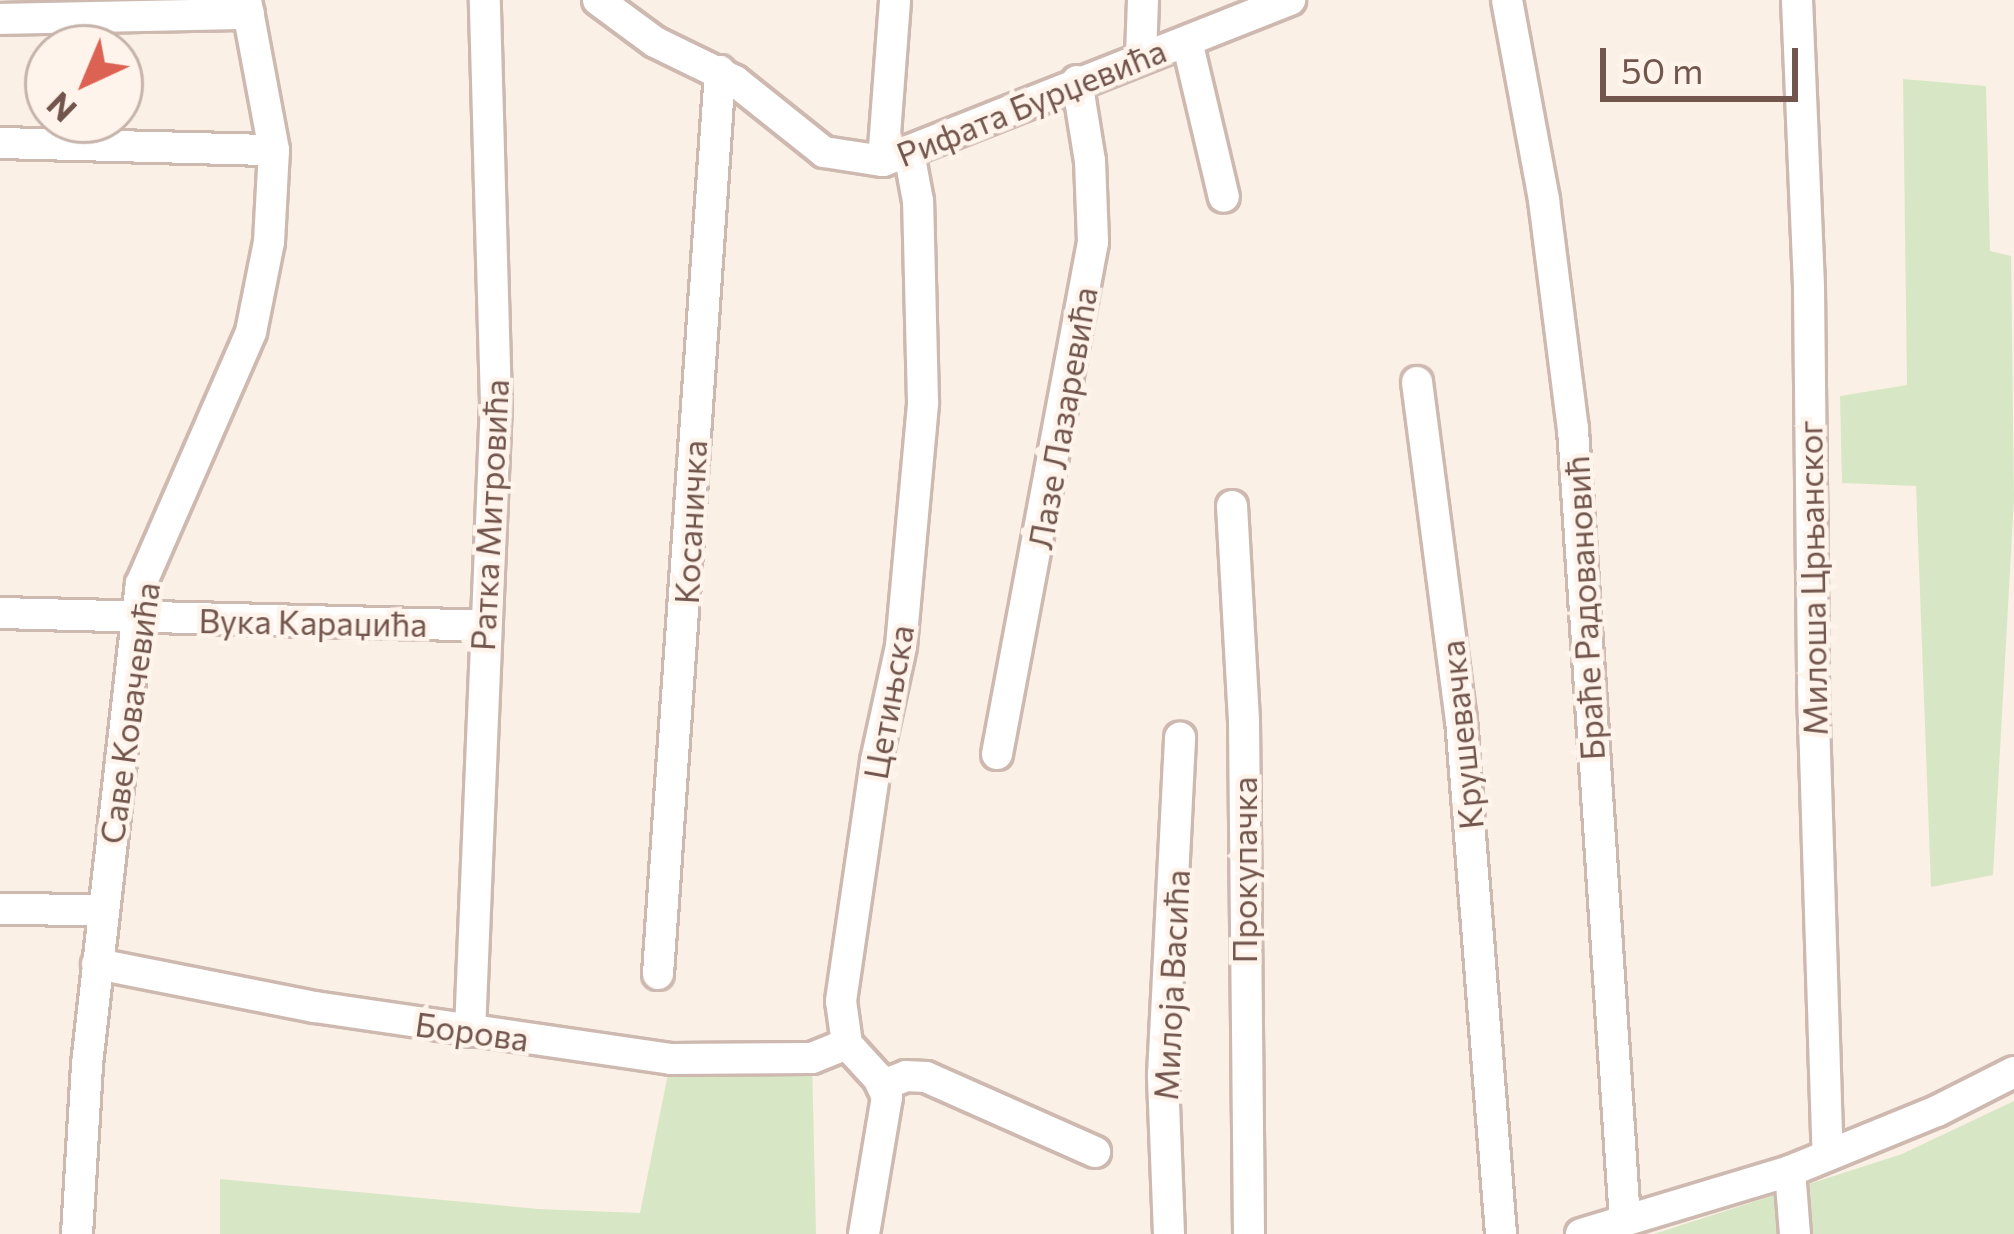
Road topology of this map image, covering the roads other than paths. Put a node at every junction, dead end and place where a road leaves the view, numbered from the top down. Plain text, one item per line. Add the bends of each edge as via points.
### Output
1 (485, 0) edge
2 (895, 0) edge
3 (1143, 0) edge
4 (1508, 0) edge
5 (1797, 0) edge
6 (608, 3) edge
7 (1272, 4) edge
8 (247, 7) edge
9 (0, 19) edge
10 (1187, 41) junction
11 (1141, 57) junction
12 (720, 71) junction
13 (1076, 81) junction
14 (0, 143) edge
15 (274, 150) junction
16 (896, 157) junction
17 (1224, 196) dead end
18 (1417, 382) dead end
19 (1232, 506) dead end
20 (0, 613) edge
21 (135, 618) junction
22 (483, 626) junction
23 (1180, 737) dead end
24 (997, 754) dead end
25 (0, 909) edge
26 (103, 910) junction
27 (98, 964) junction
28 (658, 974) dead end
29 (470, 1031) junction
30 (848, 1044) junction
31 (2014, 1072) edge
32 (883, 1085) junction
33 (1095, 1152) dead end
34 (1828, 1155) junction
35 (1790, 1171) junction
36 (1625, 1220) junction
37 (77, 1234) edge
38 (864, 1234) edge
39 (1169, 1234) edge
40 (1249, 1234) edge
41 (1501, 1234) edge
42 (1581, 1234) edge
43 (1795, 1234) edge

1 - 22 street, Ратка Митровића via 496,310
2 - 16 street, Цетињска
3 - 11 street
4 - 36 street, Браће Радовановић via 1573,429
5 - 34 street, Милоша Црњанског
6 - 12 street, Рифата Бурџевића via 655,42
7 - 10 street, Рифата Бурџевића
8 - 9 street
8 - 15 street, Саве Ковачевића
10 - 11 street, Рифата Бурџевића
10 - 17 street
11 - 13 street, Рифата Бурџевића
12 - 16 street, Рифата Бурџевића via 824,152
12 - 28 street, Косаничка
13 - 16 street, Рифата Бурџевића
13 - 24 street, Лазе Лазаревића via 1093,242
14 - 15 street
15 - 21 street, Саве Ковачевића via 269,242 250,332 142,584
16 - 30 street, Цетињска via 918,201 923,402 901,646 841,1001
18 - 41 street, Крушевачка via 1461,718
19 - 40 street, Прокупачка via 1244,721
20 - 21 street, Вука Караџића
21 - 22 street, Вука Караџића
21 - 26 street, Саве Ковачевића
22 - 29 street, Ратка Митровића
23 - 39 street, Милоја Васића via 1162,1075
25 - 26 street
26 - 27 street, Саве Ковачевића
27 - 29 street, Борова
27 - 37 street, Саве Ковачевића
29 - 30 street, Борова via 671,1059 812,1058
30 - 32 street
31 - 34 street
32 - 33 street via 914,1075 934,1079
32 - 38 street via 886,1116
34 - 35 street
35 - 36 street
35 - 43 street
36 - 42 street

